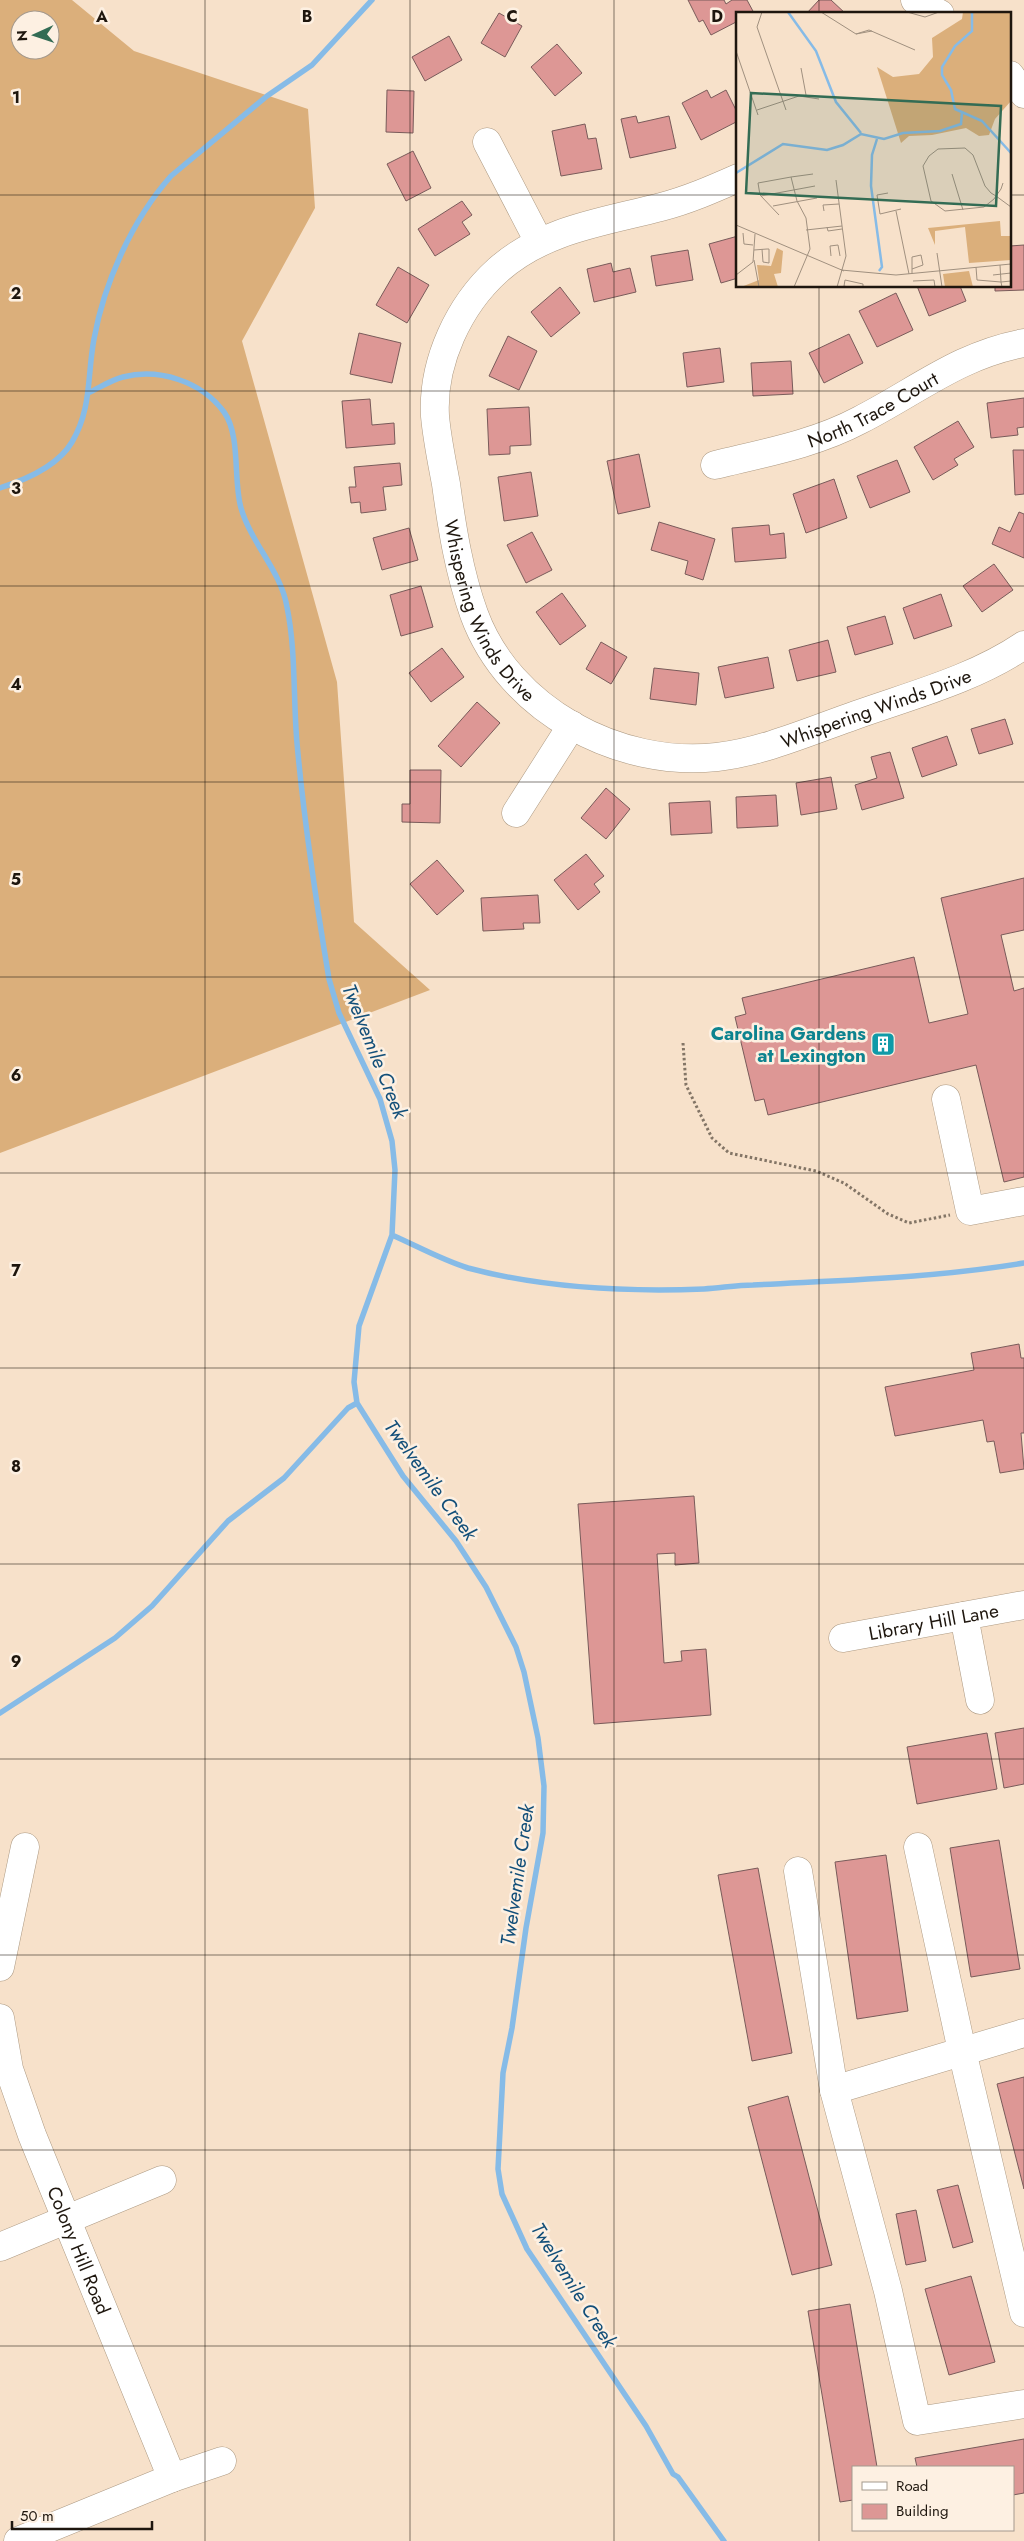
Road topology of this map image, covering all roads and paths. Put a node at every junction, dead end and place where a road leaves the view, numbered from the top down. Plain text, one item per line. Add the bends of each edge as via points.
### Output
1 (1012, 78) edge
2 (1024, 94) edge
3 (487, 142) dead end
4 (736, 179) edge
5 (539, 242) junction
6 (1024, 343) edge
7 (716, 465) dead end
8 (1024, 644) edge
9 (572, 725) junction
10 (516, 813) dead end
11 (683, 1043) dead end
12 (946, 1099) dead end
13 (1024, 1201) edge
14 (970, 1211) junction
15 (1024, 1605) edge
16 (964, 1616) junction
17 (843, 1638) dead end
18 (980, 1700) dead end
19 (25, 1847) dead end
20 (918, 1847) dead end
21 (798, 1870) dead end
22 (0, 1967) edge
23 (0, 2018) edge
24 (1024, 2033) edge
25 (962, 2051) junction
26 (834, 2090) junction
27 (162, 2180) dead end
28 (68, 2219) junction
29 (0, 2247) edge
30 (1024, 2313) edge
31 (1024, 2404) edge
32 (222, 2461) dead end
33 (172, 2478) junction
34 (18, 2541) edge

1 - 2 street
3 - 5 street
4 - 5 street, Whispering Winds Drive via 672,204 578,227
5 - 9 street, Whispering Winds Drive via 517,255 483,284 457,323 441,368 435,414 450,514 475,615 497,656 511,674 544,707
6 - 7 street, North Trace Court via 985,352 964,361 861,420 816,439
8 - 9 street, Whispering Winds Drive via 961,677 743,752 695,758 648,755 605,742
9 - 10 street
11 - 14 path via 686,1085 712,1138 730,1153 816,1171 844,1183 888,1214 909,1223
12 - 14 street
13 - 14 street
15 - 16 street, Library Hill Lane
16 - 17 street, Library Hill Lane
16 - 18 street
19 - 22 street
20 - 25 street
21 - 26 street
23 - 28 street, Colony Hill Road via 9,2069 32,2135
24 - 25 street
25 - 26 street
25 - 30 street
26 - 31 street via 888,2291 917,2422
27 - 28 street
28 - 29 street
28 - 33 street, Colony Hill Road
32 - 33 street
33 - 34 street

